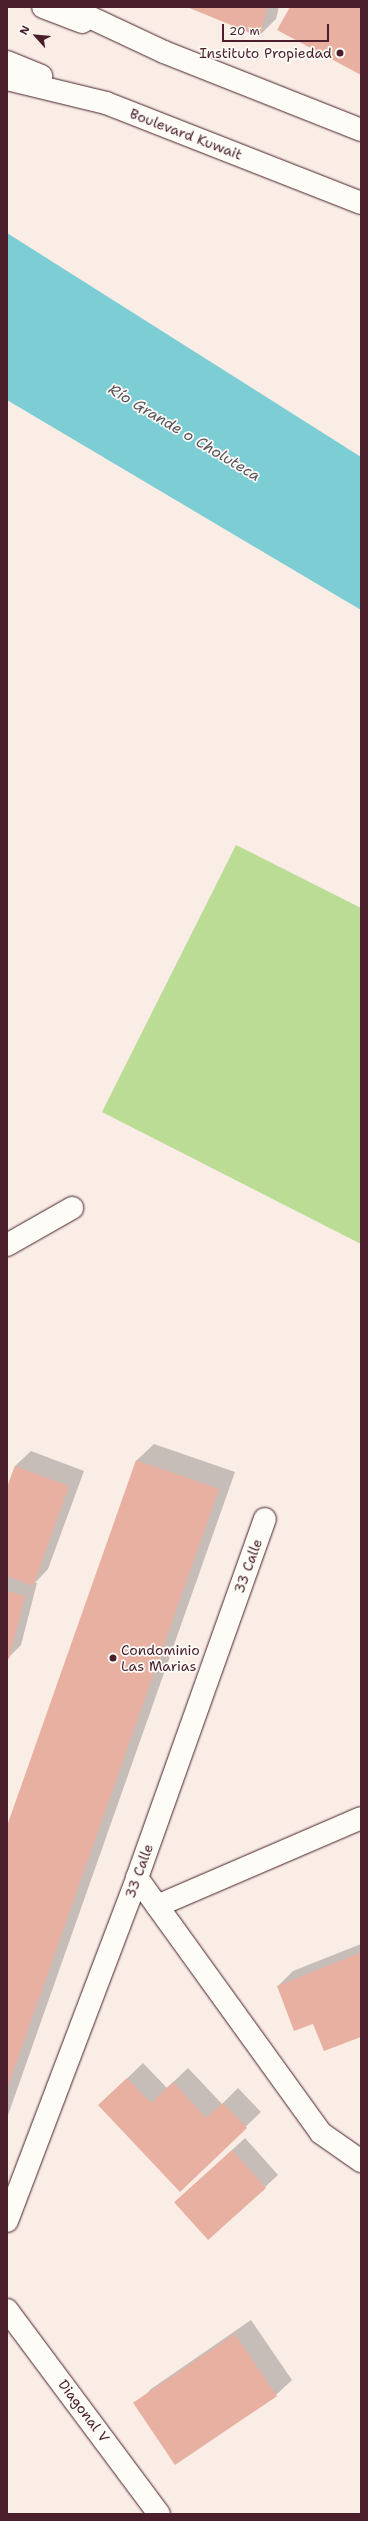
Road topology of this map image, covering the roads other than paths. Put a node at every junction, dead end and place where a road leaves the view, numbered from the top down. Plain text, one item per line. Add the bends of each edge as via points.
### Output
1 (42, 7) edge
2 (68, 7) edge
3 (164, 52) junction
4 (7, 62) edge
5 (7, 79) edge
6 (106, 103) junction
7 (361, 130) edge
8 (361, 203) edge
9 (72, 1208) dead end
10 (7, 1244) edge
11 (265, 1519) dead end
12 (361, 1818) edge
13 (137, 1878) junction
14 (158, 1906) junction
15 (361, 2161) edge
16 (7, 2221) edge
17 (7, 2310) edge
18 (159, 2514) edge

1 - 3 street
2 - 3 street
3 - 7 street
4 - 6 street
5 - 6 street, Boulevard Kuwait
6 - 8 street, Boulevard Kuwait
9 - 10 street
11 - 13 street, 33 Calle
12 - 14 street
13 - 14 street
13 - 16 street, 33 Calle
14 - 15 street via 321,2133
17 - 18 street, Diagonal V

